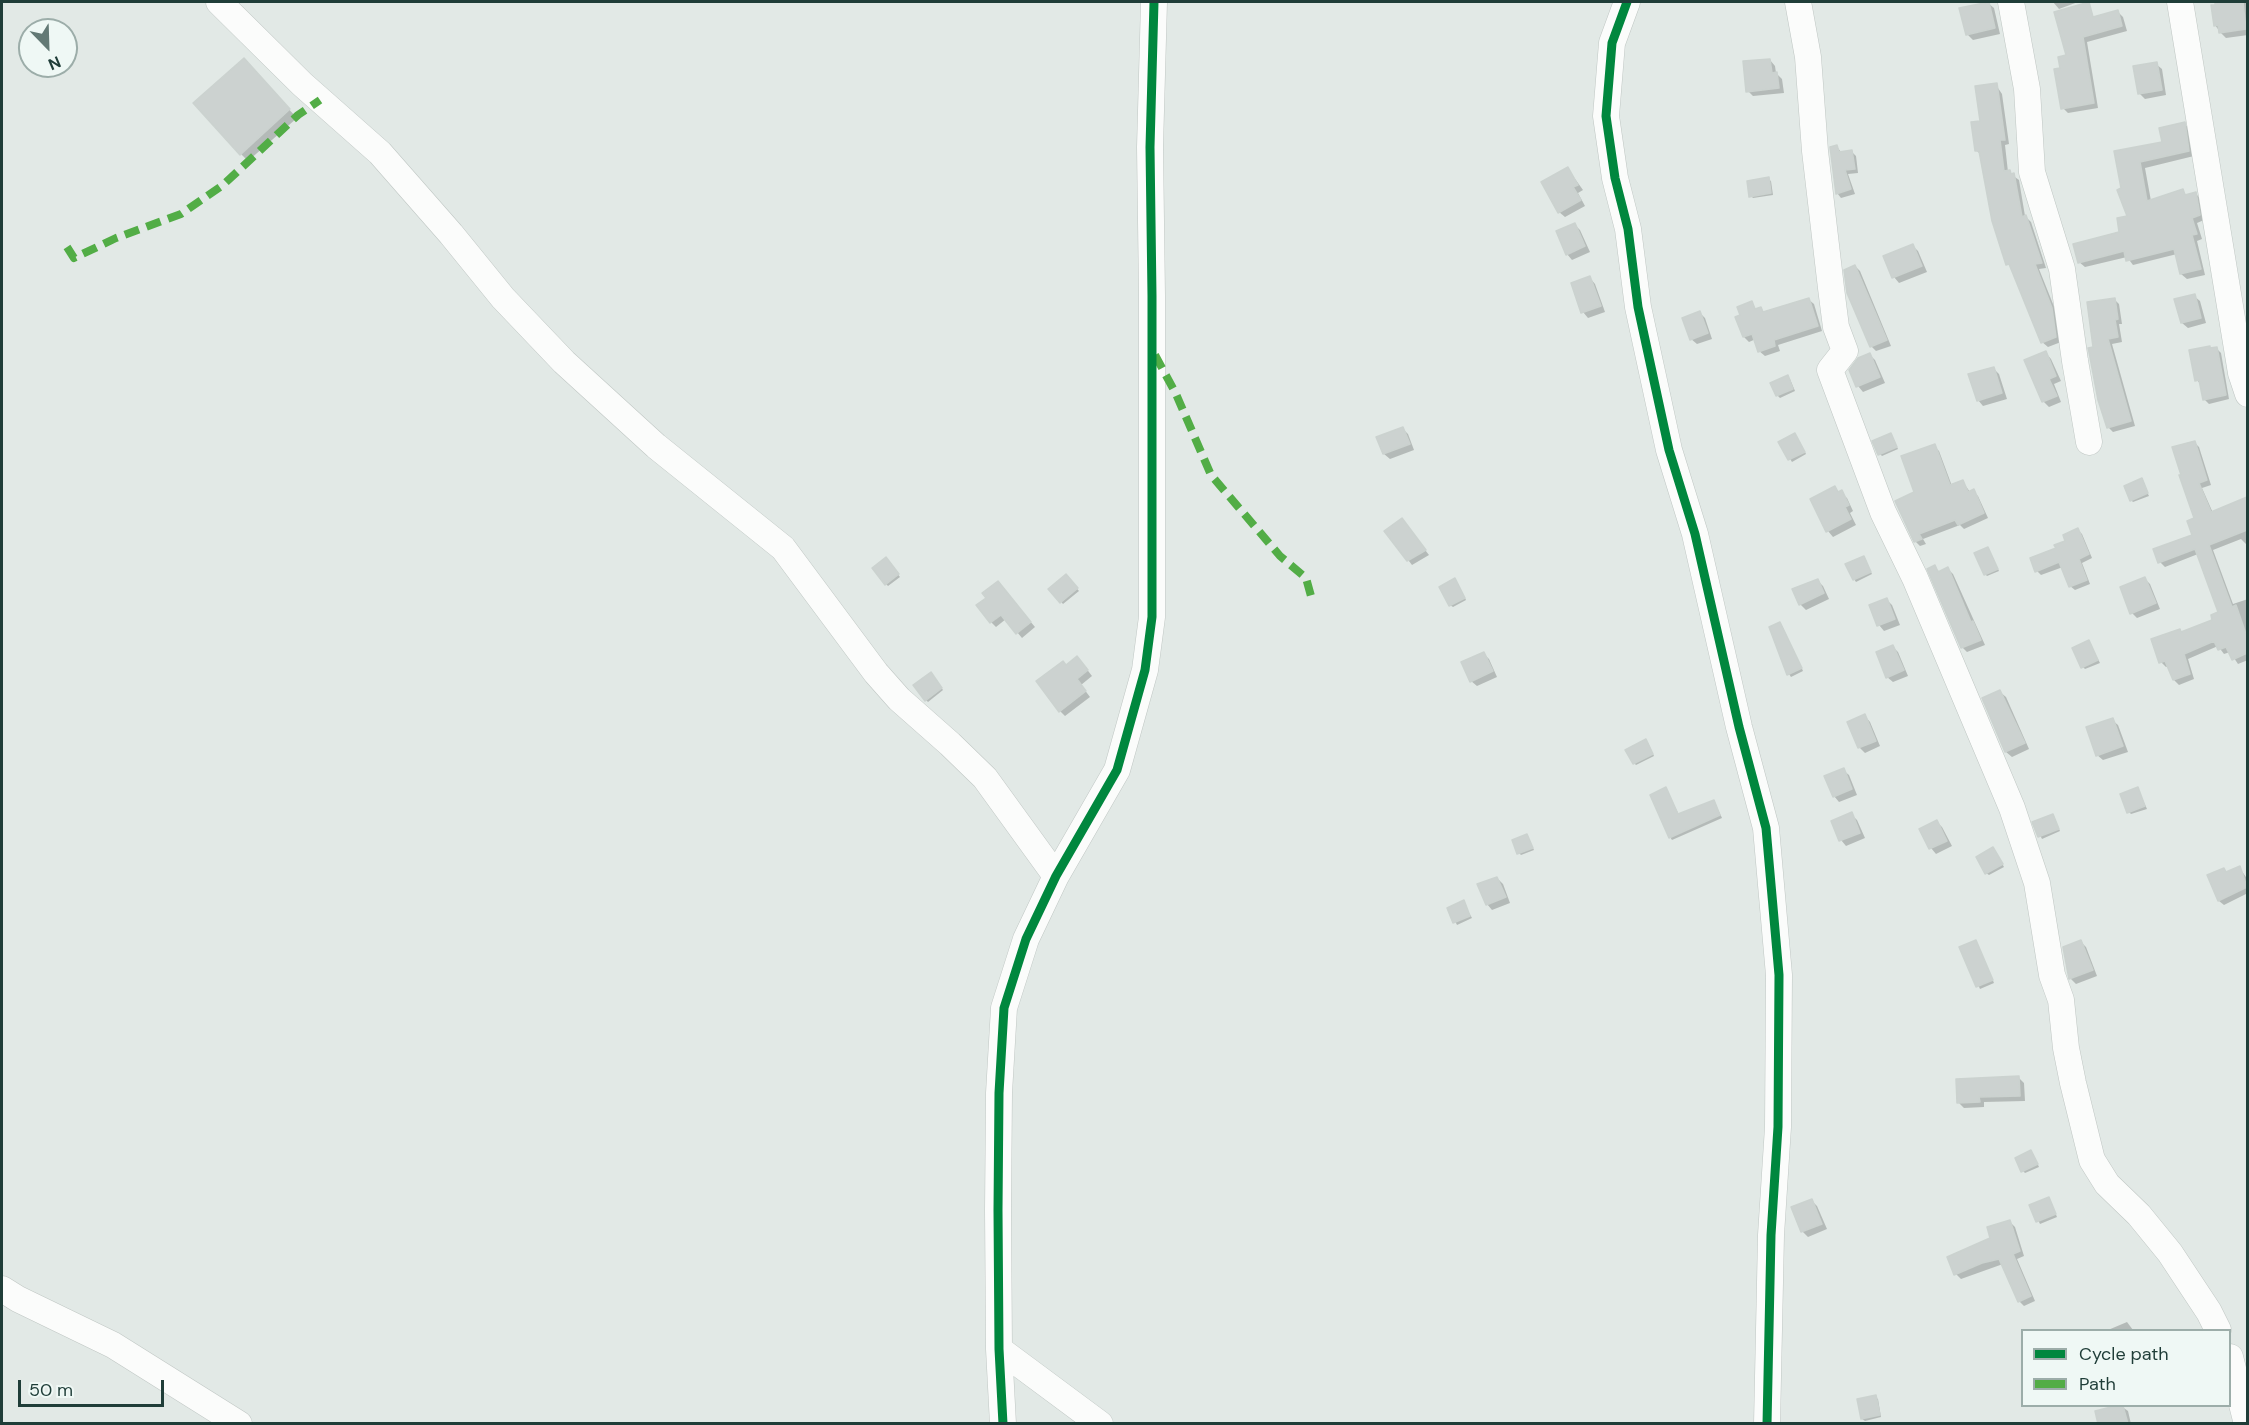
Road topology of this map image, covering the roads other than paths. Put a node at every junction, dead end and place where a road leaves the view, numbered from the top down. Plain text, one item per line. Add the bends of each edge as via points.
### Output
1 (219, 2) edge
2 (1154, 2) edge
3 (1627, 2) edge
4 (1798, 2) edge
5 (2011, 2) edge
6 (2180, 2) edge
7 (2247, 394) edge
8 (2089, 442) dead end
9 (1056, 876) junction
10 (2, 1289) edge
11 (2218, 1329) edge
12 (999, 1349) junction
13 (2231, 1364) edge
14 (239, 1424) edge
15 (1003, 1424) edge
16 (1100, 1424) edge
17 (1767, 1424) edge
18 (2247, 1424) edge

1 - 9 street via 302,84 381,153 503,298 564,362 656,446 783,548 876,673 985,778
2 - 9 street via 1150,147 1152,617 1145,670 1118,770
3 - 17 street via 1612,43 1606,116 1615,178 1669,450 1695,534 1738,727 1766,828 1779,975 1778,1127
4 - 11 street via 1808,57 1836,327 1845,351 1830,370 1884,512 2012,808 2037,883 2052,975 2061,1000 2066,1048 2092,1160 2107,1184 2139,1215 2169,1253
5 - 8 street via 2027,88 2032,172 2062,269
6 - 7 street
9 - 12 street via 1026,939 1004,1008 999,1093
10 - 14 street via 113,1345
12 - 15 street
12 - 16 street
13 - 18 street

